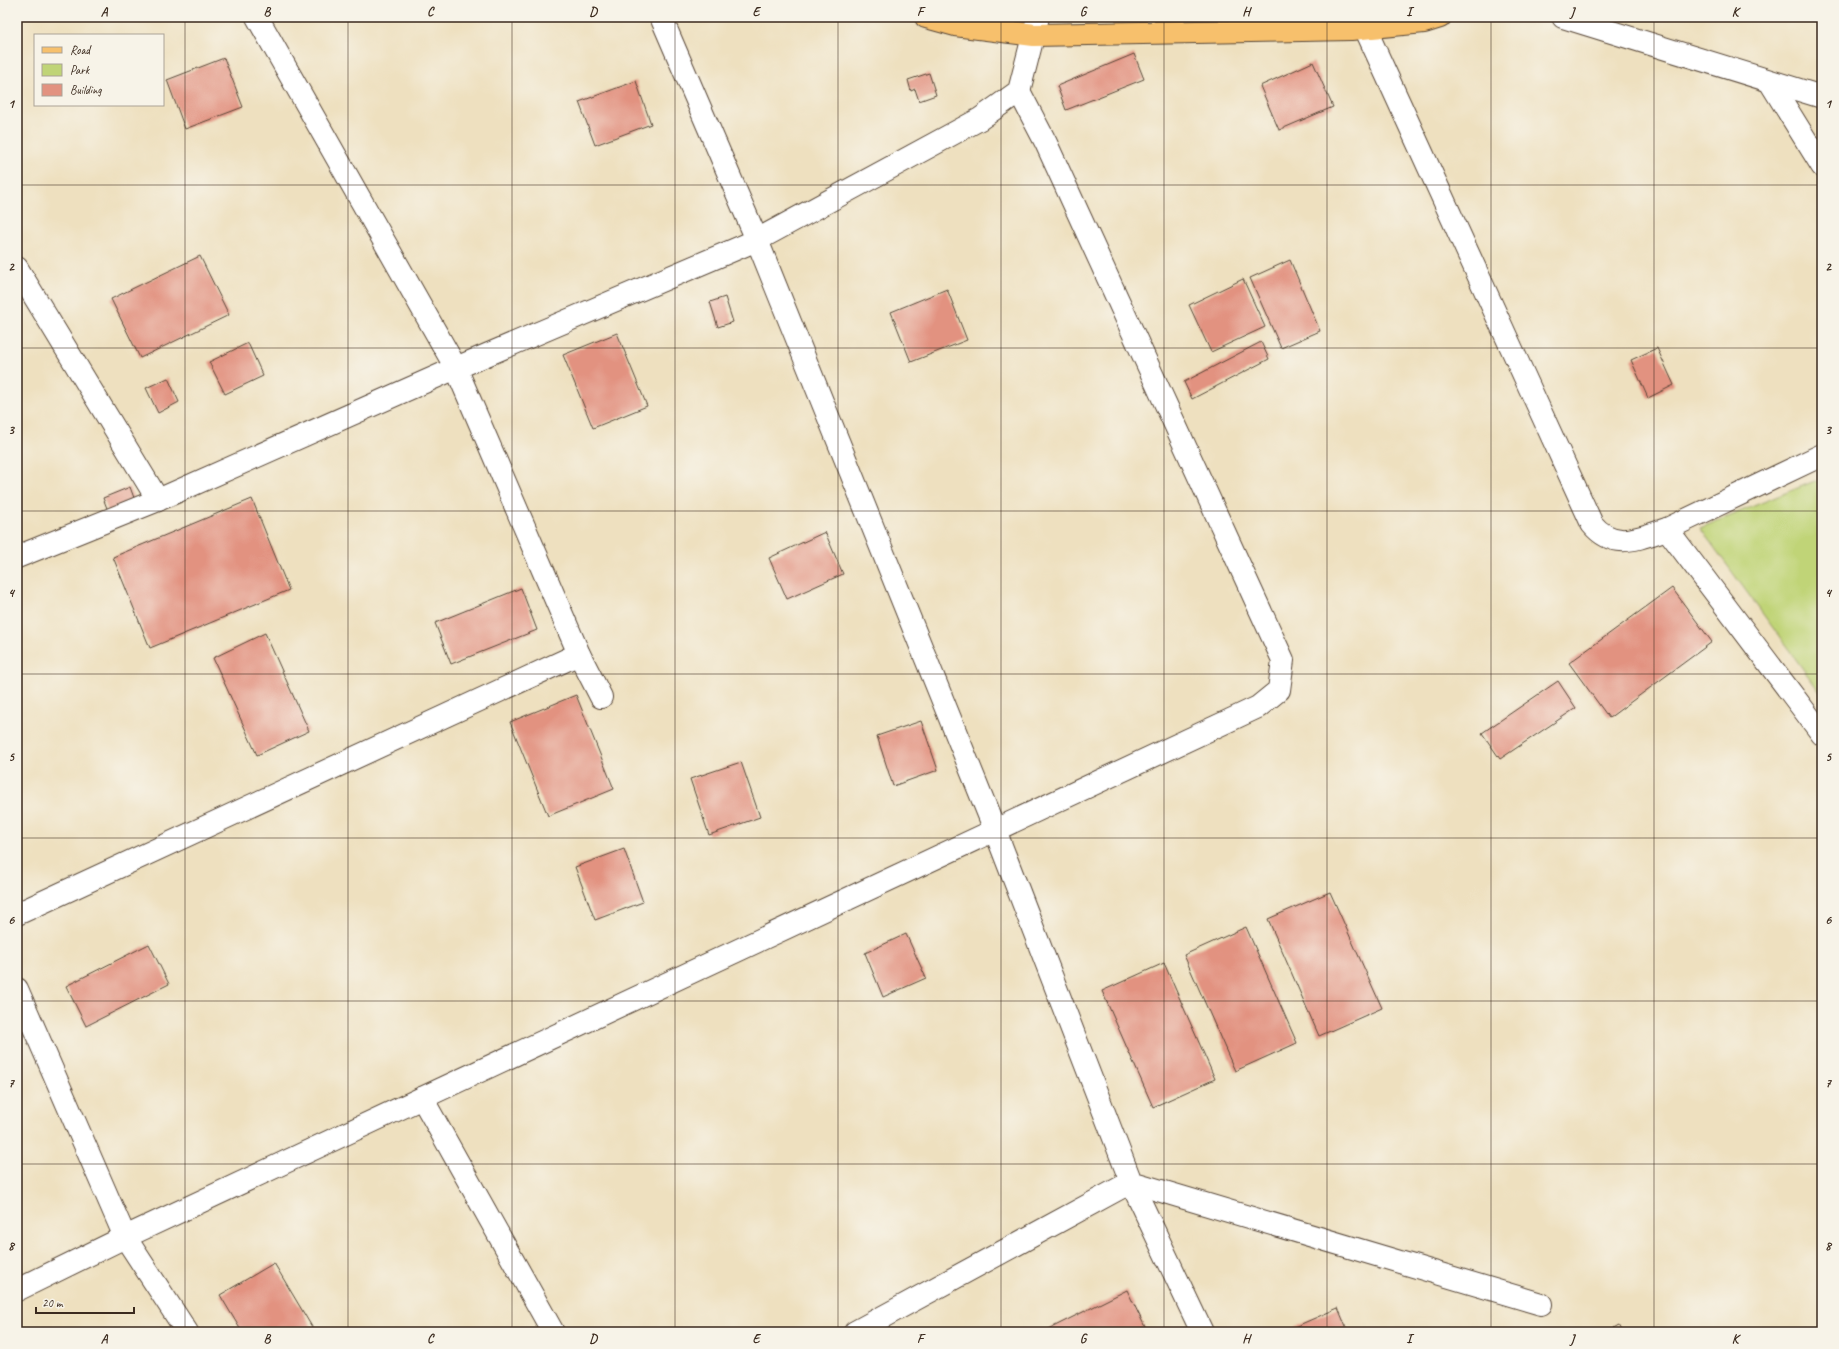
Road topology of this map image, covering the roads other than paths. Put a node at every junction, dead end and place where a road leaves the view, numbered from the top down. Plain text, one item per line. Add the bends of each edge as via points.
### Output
1 (257, 17) edge
2 (661, 17) edge
3 (926, 17) edge
4 (1440, 17) edge
5 (1563, 17) edge
6 (1036, 26) edge
7 (1365, 28) junction
8 (1770, 82) junction
9 (1019, 91) junction
10 (1822, 97) edge
11 (1822, 166) edge
12 (757, 240) junction
13 (17, 268) edge
14 (456, 368) junction
15 (1822, 455) edge
16 (158, 500) junction
17 (1667, 528) junction
18 (17, 557) edge
19 (579, 654) junction
20 (602, 697) dead end
21 (1822, 734) edge
22 (995, 830) junction
23 (17, 914) edge
24 (17, 990) edge
25 (422, 1098) junction
26 (1131, 1182) junction
27 (125, 1237) junction
28 (17, 1290) edge
29 (1541, 1304) dead end
30 (187, 1332) edge
31 (553, 1332) edge
32 (855, 1332) edge
33 (1202, 1332) edge

1 - 14 street
2 - 12 street
3 - 6 main road via 955,25
4 - 7 main road via 1424,22
5 - 8 street
6 - 7 main road
6 - 9 street
7 - 17 street via 1592,524 1599,533 1609,539 1620,540 1637,538
8 - 10 street
8 - 11 street
9 - 12 street via 980,119
9 - 22 street via 1046,143 1282,660 1279,690 1258,707
12 - 14 street
12 - 22 street
13 - 16 street
14 - 16 street
14 - 19 street
15 - 17 street
16 - 18 street
17 - 21 street
19 - 20 street
19 - 23 street
22 - 25 street
22 - 26 street
24 - 27 street
25 - 27 street
25 - 31 street
26 - 29 street
26 - 32 street
26 - 33 street
27 - 28 street
27 - 30 street

